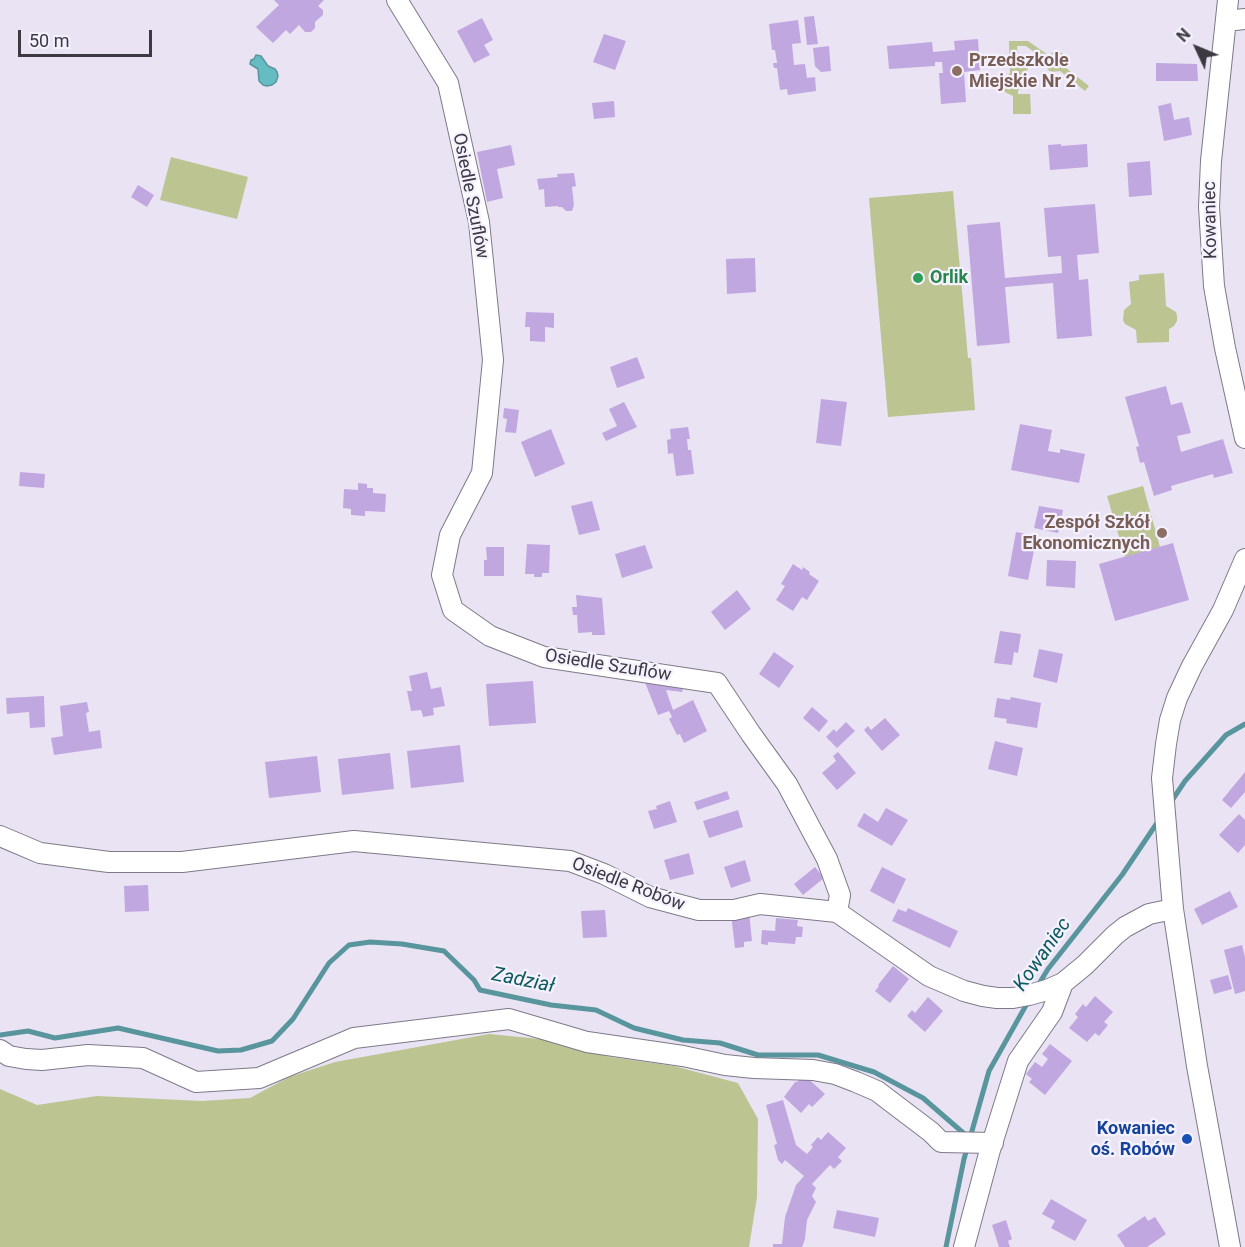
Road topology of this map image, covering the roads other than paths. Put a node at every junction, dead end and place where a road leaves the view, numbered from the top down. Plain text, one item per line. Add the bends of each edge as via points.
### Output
1 (397, 0) edge
2 (1228, 0) edge
3 (1236, 20) edge
4 (1245, 438) edge
5 (1245, 559) edge
6 (0, 836) edge
7 (1173, 909) junction
8 (837, 912) junction
9 (1055, 987) junction
10 (0, 1050) edge
11 (993, 1143) junction
12 (964, 1247) edge
13 (1230, 1247) edge

1 - 8 street, Osiedle Szuflów via 448,83 479,222 494,360 482,473 450,535 442,575 453,610 490,636 544,657 717,683 787,784 827,859 840,895
2 - 3 street, Kowaniec
3 - 4 street, Kowaniec via 1211,161 1209,207 1214,286
5 - 7 street via 1170,720 1162,778
6 - 8 street, Osiedle Robów via 40,853 109,861 182,861 354,841 570,861 650,897 699,910 734,910 760,904
7 - 9 street, Osiedle Robów via 1149,914 1125,927
7 - 13 street
8 - 9 street, Osiedle Robów via 929,975 964,991 1012,998
9 - 11 street via 1052,1012 1018,1061
10 - 11 street via 9,1056 42,1060 88,1055 143,1058 196,1082 259,1078 354,1038 509,1019 587,1042 725,1065 835,1074 876,1091 941,1142
11 - 12 street

